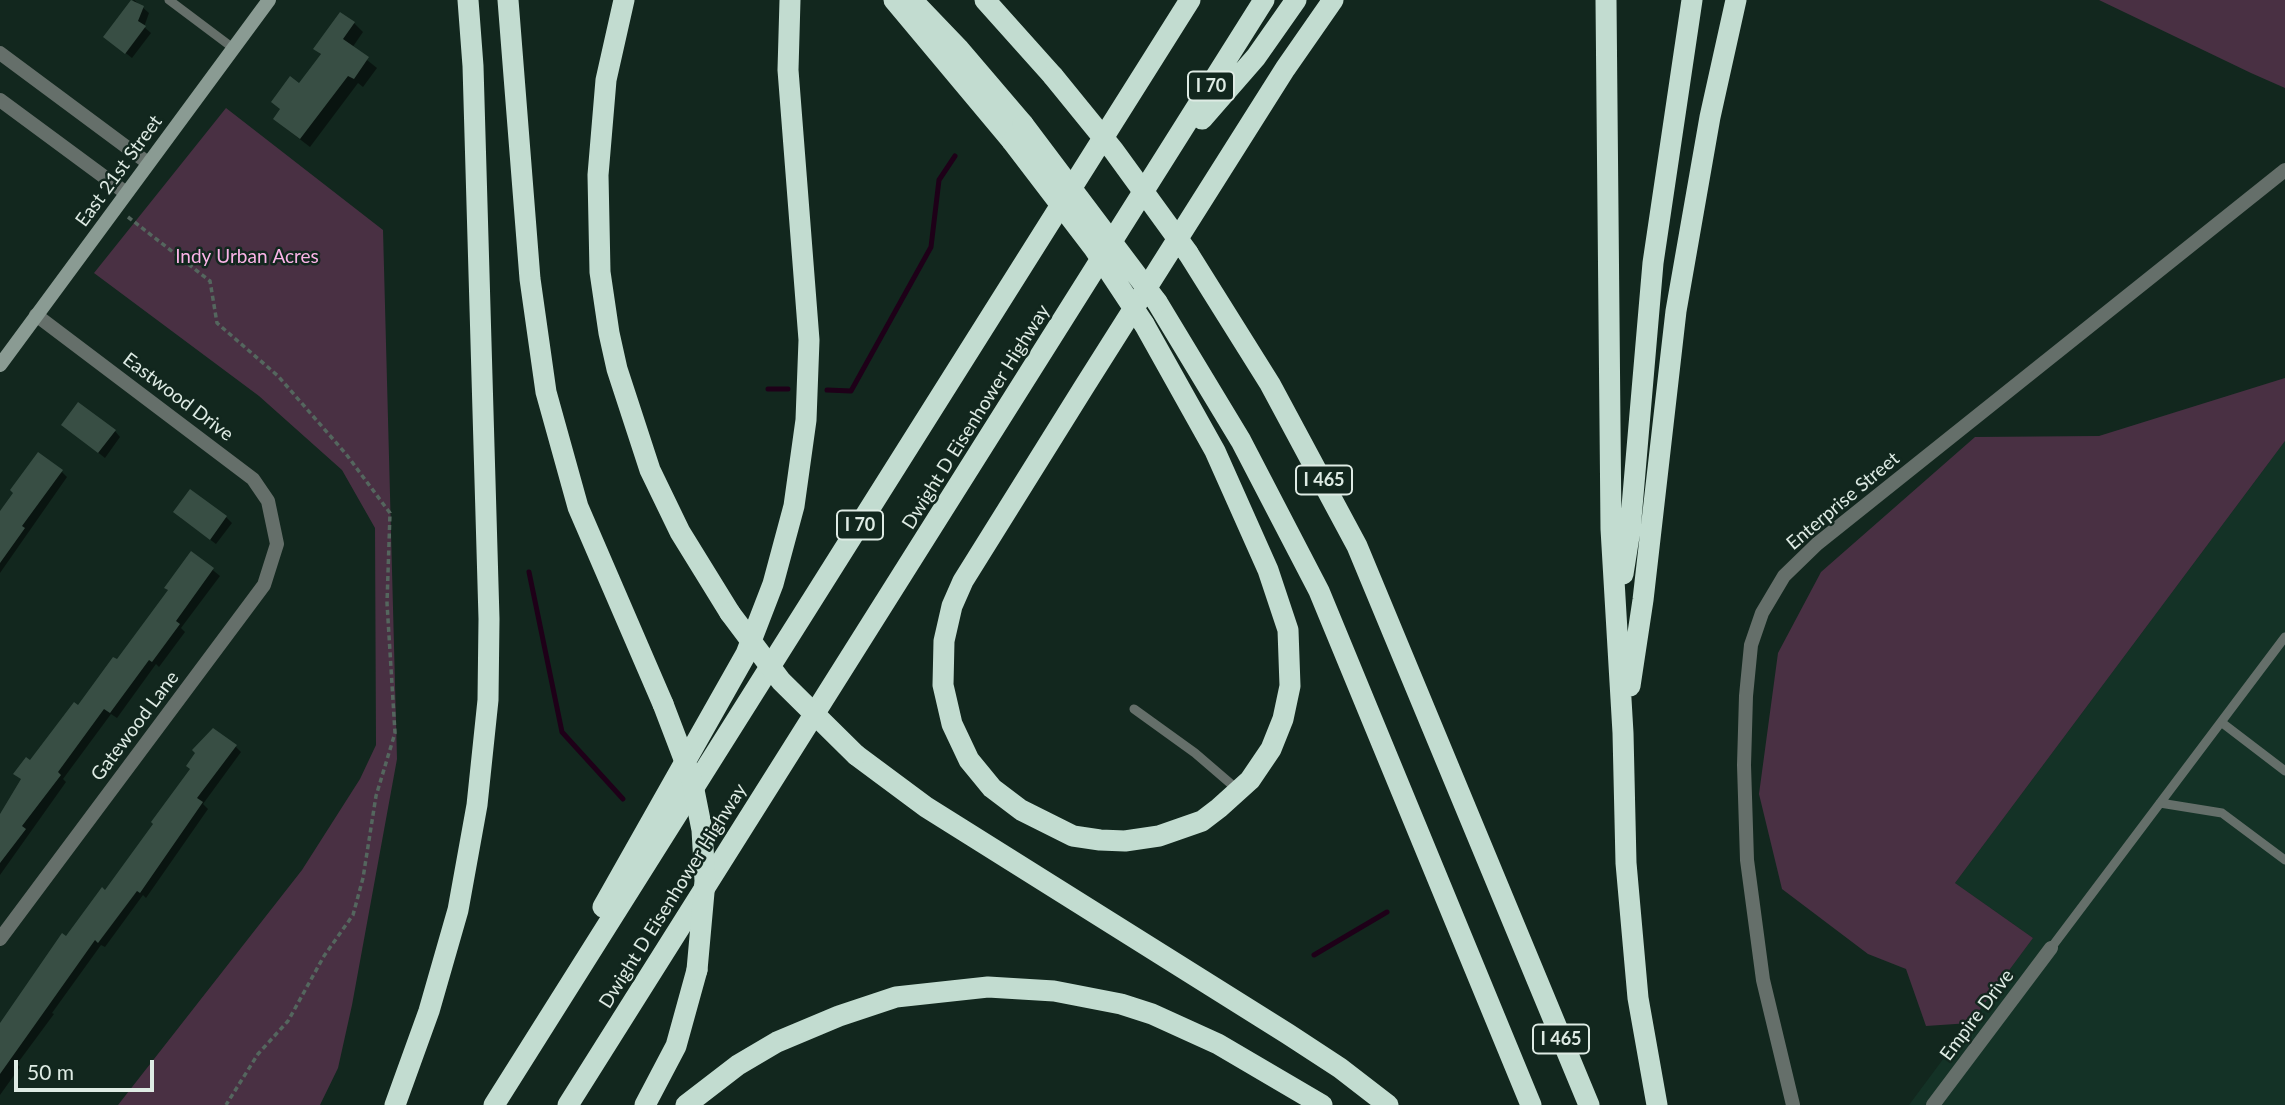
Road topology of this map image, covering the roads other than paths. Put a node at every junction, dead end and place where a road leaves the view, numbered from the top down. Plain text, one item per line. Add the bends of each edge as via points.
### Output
1 (169, 0) edge
2 (269, 0) edge
3 (468, 0) edge
4 (508, 0) edge
5 (624, 0) edge
6 (790, 0) edge
7 (894, 0) edge
8 (912, 0) edge
9 (985, 0) edge
10 (1190, 0) edge
11 (1264, 0) edge
12 (1296, 0) edge
13 (1333, 0) edge
14 (1606, 0) edge
15 (1692, 0) edge
16 (1736, 0) edge
17 (233, 48) junction
18 (0, 53) edge
19 (0, 100) edge
20 (1018, 132) junction
21 (148, 163) junction
22 (2285, 170) edge
23 (1158, 171) junction
24 (125, 193) junction
25 (36, 315) junction
26 (0, 365) edge
27 (276, 526) joint
28 (1617, 611) junction
29 (2285, 637) edge
30 (1134, 709) dead end
31 (2221, 722) junction
32 (1623, 733) junction
33 (2285, 771) edge
34 (1239, 791) junction
35 (2160, 803) junction
36 (2285, 860) edge
37 (0, 939) edge
38 (2051, 948) joint
39 (529, 1048) junction
40 (395, 1105) edge
41 (494, 1105) edge
42 (568, 1105) edge
43 (645, 1105) edge
44 (686, 1105) edge
45 (1322, 1105) edge
46 (1388, 1105) edge
47 (1531, 1105) edge
48 (1589, 1105) edge
49 (1657, 1105) edge
50 (1793, 1105) edge
51 (1933, 1105) edge

1 - 17 lane
2 - 17 main road, East 21st Street
3 - 40 highway via 489,605 488,700 477,805 458,910 429,1012
4 - 43 highway, bridge via 530,279 546,392 578,507 663,704 692,780 702,830 705,881 697,970 676,1046
5 - 46 highway, bridge via 606,80 598,175 598,243 609,333 650,470 680,532 730,613 781,681 856,755 926,807 1288,1034
6 - 39 highway via 788,70 809,340 801,466 784,546 746,654 598,914
7 - 20 highway
8 - 20 highway, I 465 via 959,49
9 - 48 highway, I 465, bridge via 1114,151 1188,253 1270,384 1357,546
10 - 39 highway, Dwight D Eisenhower Highway / I 70
11 - 23 highway, Dwight D Eisenhower Highway / I 70
12 - 23 highway via 1256,57
13 - 34 highway via 1244,133 963,582 951,606 944,641 946,706 959,744 992,788 1042,823 1100,840 1159,836 1202,821
14 - 28 highway via 1611,529
15 - 28 highway via 1653,263 1630,530
16 - 32 highway via 1676,310
17 - 21 main road, East 21st Street
18 - 21 street
19 - 24 street
20 - 34 highway, bridge via 1144,324 1233,489 1268,570 1288,630 1291,669 1283,719 1271,749
20 - 47 highway, I 465, bridge via 1157,302 1247,451 1319,591
21 - 24 main road, East 21st Street
22 - 50 street, Enterprise Street via 1817,544 1784,576 1762,613 1751,645 1745,705 1747,860 1763,979
23 - 42 highway, Dwight D Eisenhower Highway / I 70
24 - 25 main road, East 21st Street
25 - 26 main road, East 21st Street
25 - 27 street, Eastwood Drive via 247,473 268,501
27 - 37 street, Gatewood Lane via 274,561 264,585
28 - 32 highway
29 - 31 lane
30 - 34 lane via 1195,752
31 - 33 lane
31 - 35 lane
32 - 49 highway via 1626,863 1637,998
35 - 36 lane via 2222,813
35 - 38 lane
38 - 51 street, Empire Drive
39 - 41 highway, Dwight D Eisenhower Highway / I 70
44 - 45 highway via 777,1042 839,1016 896,997 988,987 1055,991 1121,1003 1218,1044

